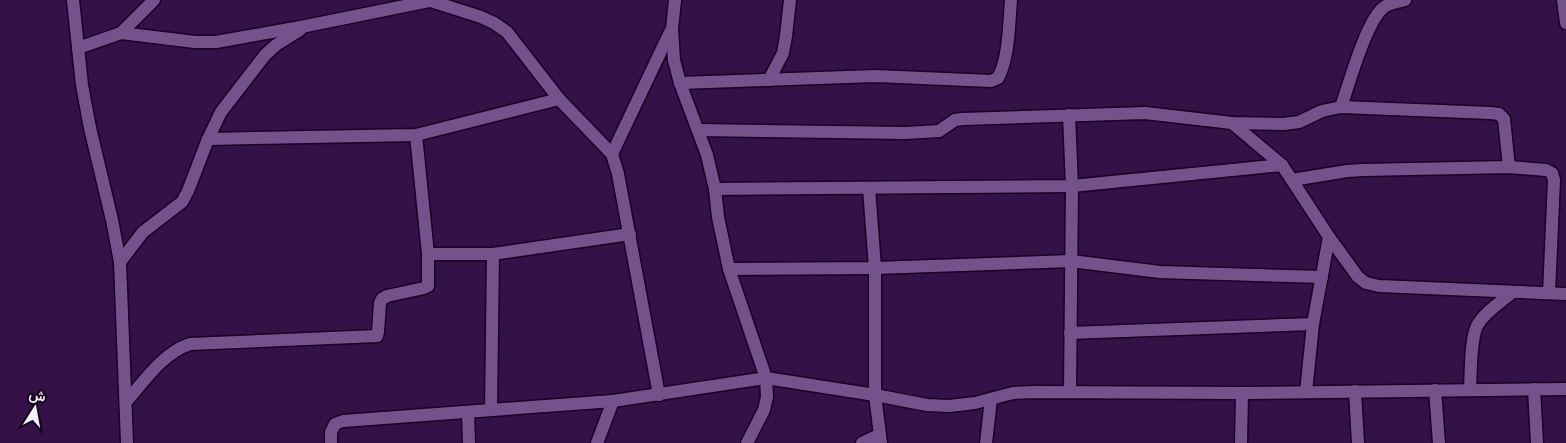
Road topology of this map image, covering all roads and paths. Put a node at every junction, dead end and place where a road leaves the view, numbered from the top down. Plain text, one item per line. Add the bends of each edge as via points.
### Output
1 (73, 0) edge
2 (154, 0) edge
3 (675, 0) edge
4 (790, 0) edge
5 (1011, 0) edge
6 (1404, 0) edge
7 (1563, 0) edge
8 (433, 1) edge
9 (417, 2) edge
10 (1566, 23) edge
11 (306, 26) junction
12 (672, 29) junction
13 (121, 33) junction
14 (78, 48) junction
15 (769, 80) junction
16 (680, 83) junction
17 (559, 99) junction
18 (1341, 108) junction
19 (1069, 115) junction
20 (1232, 123) junction
21 (698, 130) junction
22 (416, 135) junction
23 (208, 140) junction
24 (612, 154) junction
25 (1282, 166) junction
26 (1509, 167) junction
27 (1292, 180) junction
28 (1072, 186) junction
29 (869, 188) junction
30 (715, 189) junction
31 (630, 234) junction
32 (1329, 237) junction
33 (428, 254) junction
34 (493, 254) junction
35 (120, 262) junction
36 (1071, 262) junction
37 (875, 268) junction
38 (729, 269) junction
39 (1322, 277) junction
40 (1513, 292) junction
41 (1549, 293) junction
42 (1566, 294) edge
43 (1313, 324) junction
44 (1070, 333) junction
45 (766, 378) junction
46 (1534, 389) junction
47 (1566, 389) edge
48 (1435, 390) junction
49 (1470, 390) junction
50 (1355, 391) junction
51 (1070, 392) junction
52 (1306, 392) junction
53 (1242, 393) junction
54 (659, 394) junction
55 (876, 395) junction
56 (991, 399) junction
57 (126, 402) junction
58 (613, 402) junction
59 (491, 410) junction
60 (468, 412) junction
61 (880, 439) edge
62 (127, 443) edge
63 (331, 443) edge
64 (469, 443) edge
65 (597, 443) edge
66 (747, 443) edge
67 (862, 443) edge
68 (986, 443) edge
69 (1241, 443) edge
70 (1358, 443) edge
71 (1439, 443) edge
72 (1537, 443) edge

1 - 14 street
2 - 13 street
3 - 12 street
4 - 15 street via 783,53
5 - 15 street via 1005,57 998,78 876,76
6 - 18 street via 1384,7 1374,17
7 - 10 street
8 - 9 street
8 - 17 street via 481,17 507,32
9 - 11 street
11 - 13 street via 216,42
11 - 23 street via 276,44 265,55 222,112
12 - 16 street via 674,60
12 - 24 street
13 - 14 street
14 - 35 street via 90,128
15 - 16 street
16 - 21 street
17 - 22 street
17 - 24 street
18 - 20 street via 1322,111 1293,124
18 - 26 street via 1499,114 1504,119
19 - 20 street via 1145,113
19 - 21 street via 962,118 940,131 906,133
19 - 28 street
20 - 25 street
21 - 30 street
22 - 23 street
22 - 33 street
23 - 35 street via 182,202 143,232
24 - 31 street
25 - 27 street
25 - 28 street
26 - 27 street via 1363,170
26 - 41 street via 1552,173
27 - 32 street
28 - 29 street
28 - 36 street
29 - 30 street
29 - 37 street
30 - 38 street
31 - 34 street
31 - 54 street
32 - 39 street
32 - 40 street via 1366,283
33 - 34 street
33 - 57 street via 428,286 382,299 377,336 190,344 168,355
34 - 59 street
35 - 57 street
36 - 37 street
36 - 39 street via 1160,272
36 - 44 street
37 - 38 street
37 - 55 street
38 - 45 street
39 - 43 street
40 - 41 street
40 - 49 street via 1478,325 1474,335
41 - 42 street
43 - 44 street
43 - 52 street
44 - 51 street
45 - 54 street
45 - 55 street
45 - 66 street via 764,410
46 - 47 street
46 - 49 street
46 - 72 street
48 - 49 street
48 - 50 street
48 - 71 street
50 - 52 street
50 - 70 street
51 - 53 street
51 - 56 street via 1013,393
52 - 53 street
53 - 69 street
54 - 58 street
55 - 56 street via 949,406
55 - 61 street
56 - 68 street
57 - 62 street
58 - 59 street
58 - 65 street
59 - 60 street
60 - 63 street via 343,421 335,424
60 - 64 street
61 - 67 street

